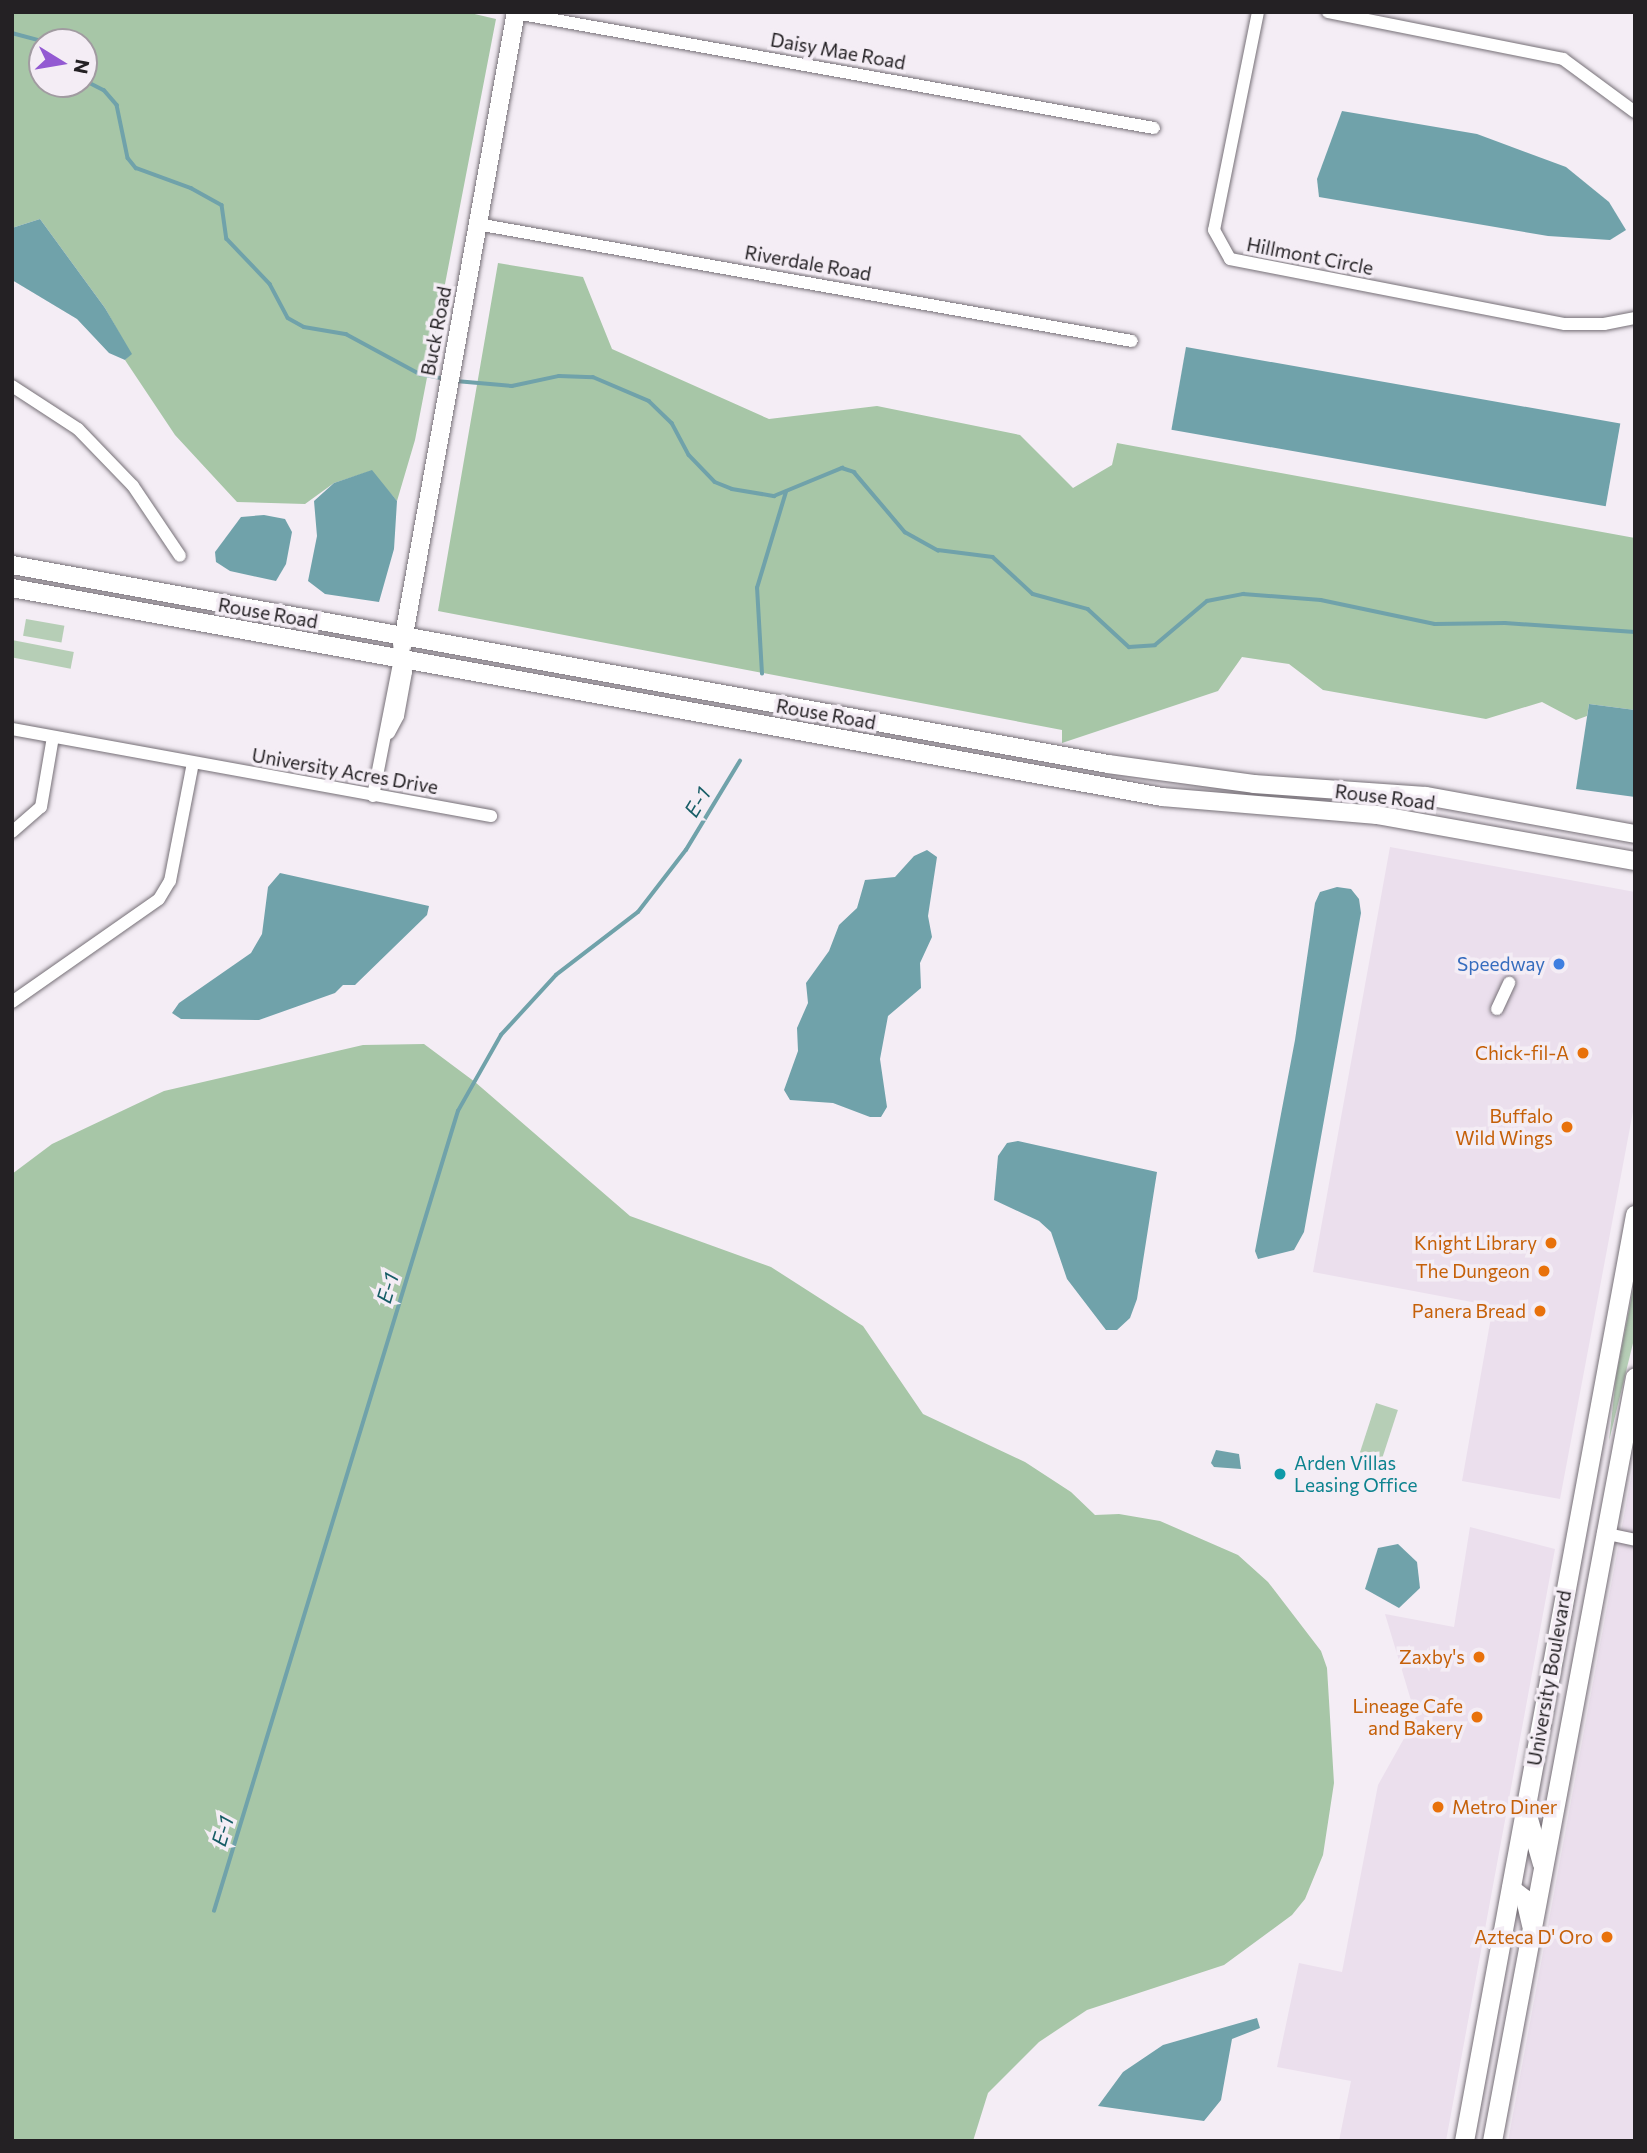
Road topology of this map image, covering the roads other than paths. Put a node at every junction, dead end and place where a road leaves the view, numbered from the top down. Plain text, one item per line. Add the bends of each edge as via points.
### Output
1 (1258, 12) edge
2 (1328, 12) edge
3 (516, 13) edge
4 (1635, 112) edge
5 (1154, 128) dead end
6 (477, 224) junction
7 (1635, 318) edge
8 (1132, 341) dead end
9 (12, 386) edge
10 (180, 556) dead end
11 (12, 565) edge
12 (12, 588) edge
13 (404, 635) junction
14 (400, 658) junction
15 (12, 729) edge
16 (53, 737) junction
17 (193, 763) junction
18 (1167, 774) junction
19 (373, 796) junction
20 (1162, 797) junction
21 (491, 816) dead end
22 (12, 832) edge
23 (1635, 834) edge
24 (1635, 861) edge
25 (1509, 983) dead end
26 (12, 1002) edge
27 (1497, 1009) dead end
28 (1635, 1215) edge
29 (1635, 1377) edge
30 (1589, 1457) junction
31 (1577, 1523) junction
32 (1602, 1533) junction
33 (1635, 1541) edge
34 (1592, 1594) junction
35 (1526, 1805) junction
36 (1542, 1864) junction
37 (1511, 1888) junction
38 (1531, 1925) junction
39 (1464, 2141) edge
40 (1492, 2141) edge

1 - 7 street, Hillmont Circle via 1214,230 1230,259 1565,324
2 - 4 street via 1563,60
3 - 5 street, Daisy Mae Road
3 - 6 street, Buck Road
6 - 8 street, Riverdale Road
6 - 13 street, Buck Road
9 - 10 street via 78,429 133,486
11 - 13 street, Rouse Road
12 - 14 street, Rouse Road
13 - 14 street, Buck Road
13 - 18 street, Rouse Road
14 - 19 street, Buck Road via 393,715
14 - 20 street, Rouse Road
15 - 16 street, University Acres Drive
16 - 17 street, University Acres Drive
16 - 22 street via 41,807
17 - 19 street, University Acres Drive
17 - 26 street via 170,881 159,899
18 - 20 street
18 - 23 street, Rouse Road via 1426,796
19 - 21 street, University Acres Drive
20 - 24 street, Rouse Road via 1377,815
25 - 27 street
28 - 30 main road, University Boulevard
29 - 32 main road, University Boulevard
30 - 31 main road, University Boulevard
30 - 32 main road via 1590,1515
31 - 34 main road via 1588,1553
31 - 35 main road, University Boulevard
32 - 33 street
32 - 34 main road, University Boulevard
34 - 36 main road, University Boulevard
35 - 36 street
35 - 37 main road, University Boulevard
36 - 38 main road, University Boulevard
37 - 38 street via 1525,1899
37 - 39 main road, University Boulevard
38 - 40 main road, University Boulevard

